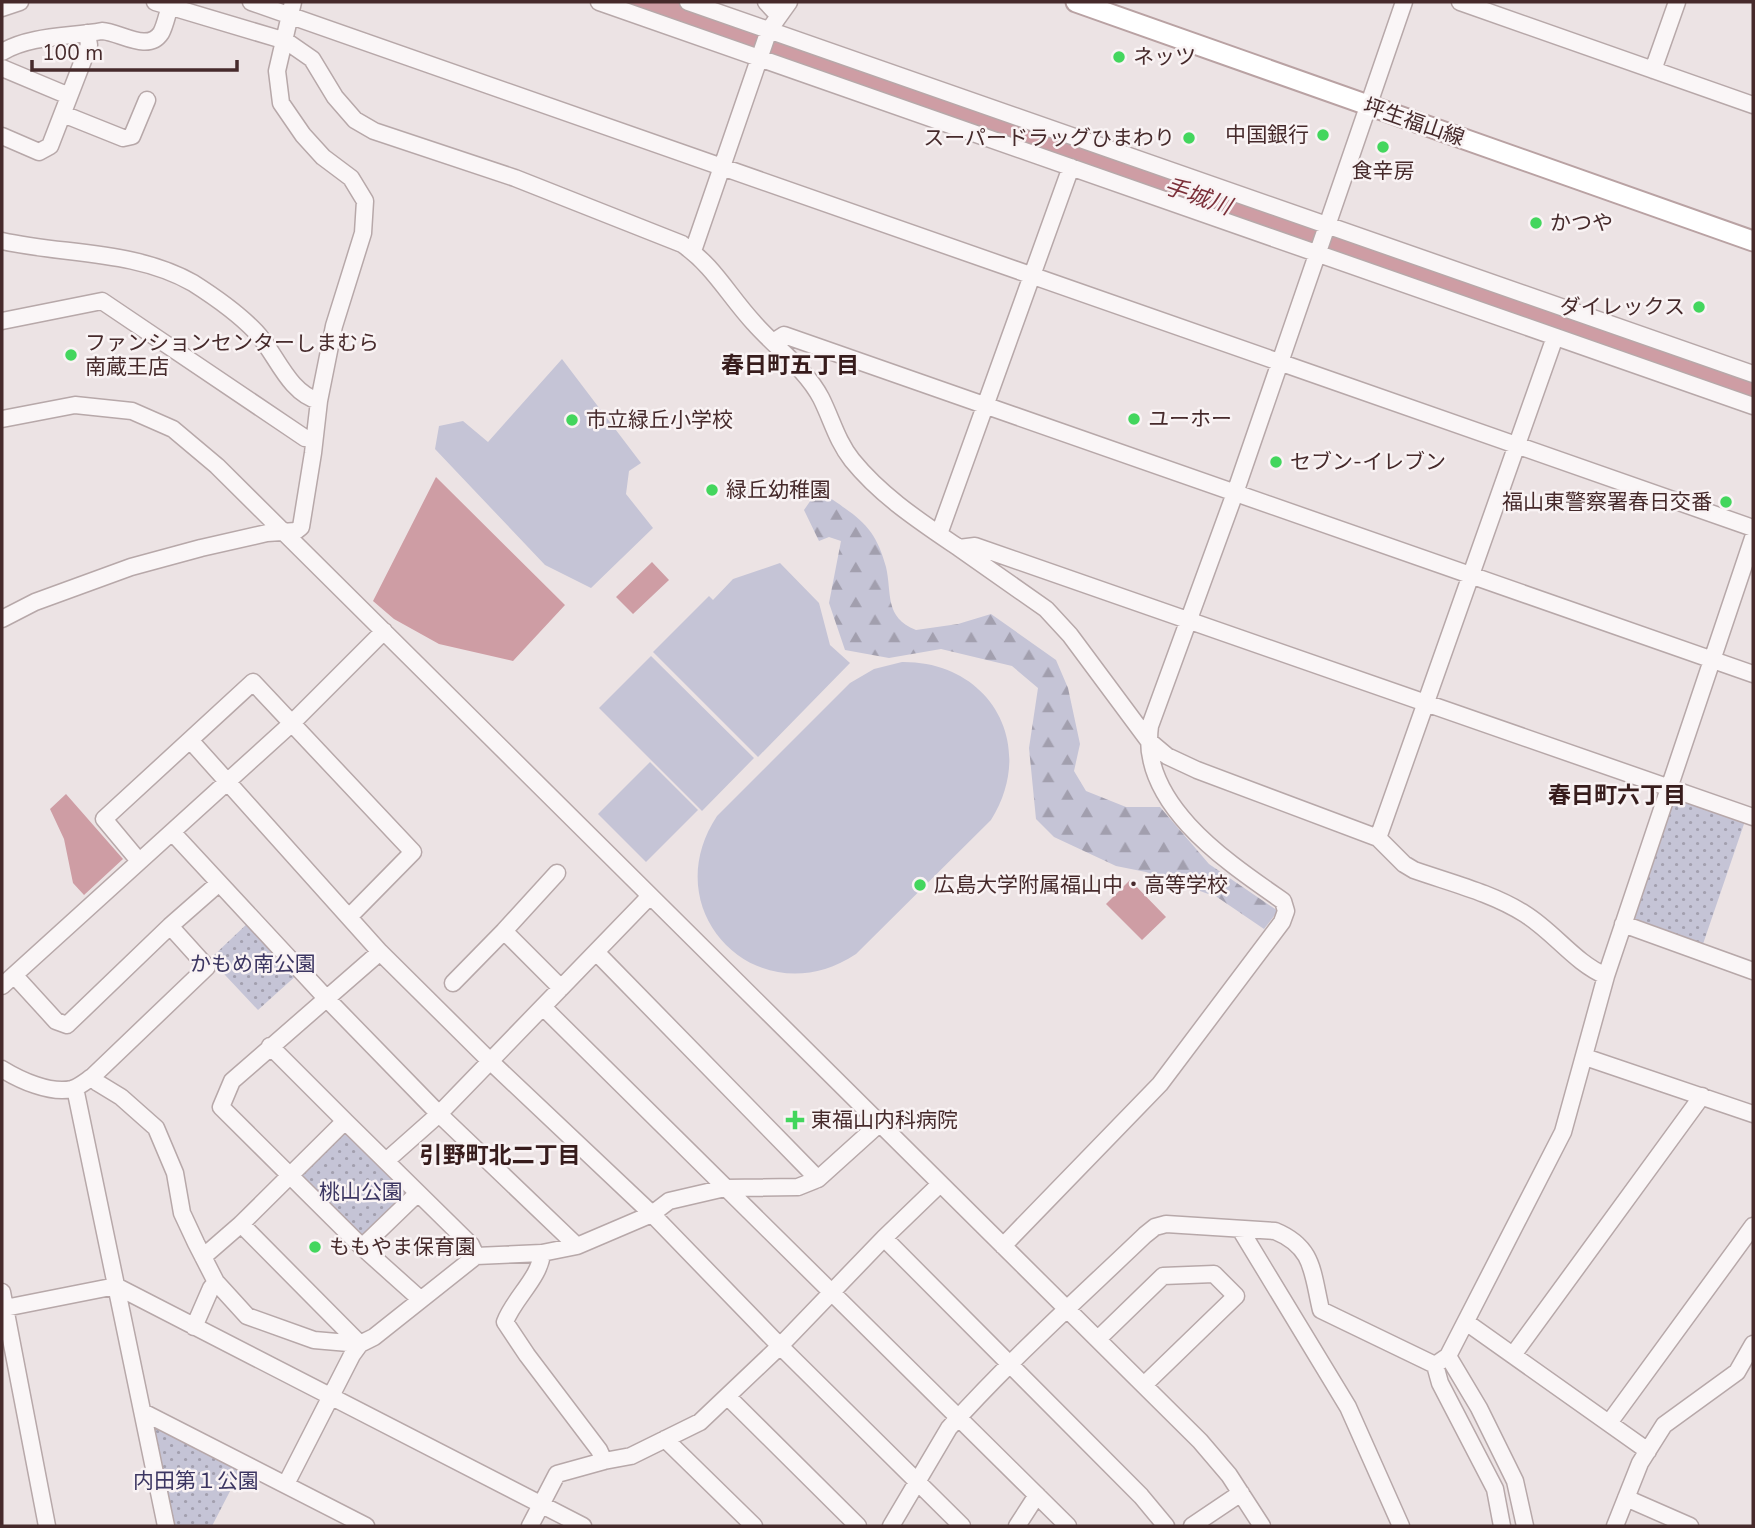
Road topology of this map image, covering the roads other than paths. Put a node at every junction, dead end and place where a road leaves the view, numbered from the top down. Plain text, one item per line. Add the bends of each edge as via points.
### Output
1 (20, 2) edge
2 (251, 2) edge
3 (599, 2) edge
4 (688, 2) edge
5 (766, 2) edge
6 (789, 2) edge
7 (1076, 2) edge
8 (1404, 2) edge
9 (1460, 2) edge
10 (1676, 2) edge
11 (162, 4) edge
12 (2, 8) edge
13 (291, 8) edge
14 (779, 16) junction
15 (768, 32) junction
16 (87, 33) junction
17 (286, 41) junction
18 (2, 52) edge
19 (760, 54) junction
20 (2, 68) edge
21 (1653, 70) junction
22 (69, 96) junction
23 (147, 100) dead end
24 (1367, 105) junction
25 (1753, 105) edge
26 (63, 114) junction
27 (2, 136) edge
28 (1071, 167) junction
29 (722, 168) junction
30 (1327, 228) junction
31 (2, 241) edge
32 (1753, 241) edge
33 (1319, 250) junction
34 (693, 251) junction
35 (1031, 275) junction
36 (2, 321) edge
37 (1555, 337) junction
38 (774, 342) junction
39 (1279, 361) junction
40 (1753, 374) edge
41 (319, 401) junction
42 (986, 404) junction
43 (1753, 406) edge
44 (2, 419) edge
45 (314, 439) junction
46 (1517, 444) junction
47 (1235, 493) junction
48 (1753, 528) edge
49 (283, 533) junction
50 (939, 534) junction
51 (1753, 538) edge
52 (959, 548) junction
53 (1472, 575) junction
54 (2, 619) edge
55 (1191, 620) junction
56 (384, 631) junction
57 (1713, 660) junction
58 (1753, 674) edge
59 (1427, 702) junction
60 (290, 724) junction
61 (190, 740) junction
62 (1148, 740) junction
63 (227, 782) junction
64 (1669, 788) junction
65 (1753, 817) edge
66 (172, 832) junction
67 (1378, 838) junction
68 (139, 861) junction
69 (557, 873) dead end
70 (219, 883) junction
71 (650, 896) junction
72 (349, 917) junction
73 (1623, 924) junction
74 (170, 926) junction
75 (504, 932) junction
76 (380, 952) junction
77 (597, 953) junction
78 (1753, 971) edge
79 (1606, 976) junction
80 (8, 980) edge
81 (453, 983) dead end
82 (561, 988) junction
83 (327, 999) junction
84 (543, 1007) junction
85 (270, 1046) junction
86 (1586, 1057) junction
87 (490, 1061) junction
88 (2, 1069) edge
89 (92, 1077) junction
90 (75, 1088) junction
91 (1702, 1096) junction
92 (439, 1114) junction
93 (1753, 1114) edge
94 (345, 1121) junction
95 (879, 1124) junction
96 (386, 1161) junction
97 (289, 1175) junction
98 (818, 1179) junction
99 (940, 1184) junction
100 (725, 1188) junction
101 (418, 1193) junction
102 (652, 1214) junction
103 (241, 1224) junction
104 (1753, 1226) edge
105 (1241, 1229) junction
106 (884, 1238) junction
107 (577, 1246) junction
108 (1003, 1246) junction
109 (362, 1247) junction
110 (542, 1253) junction
111 (476, 1256) junction
112 (203, 1257) junction
113 (216, 1282) junction
114 (116, 1286) junction
115 (831, 1294) junction
116 (420, 1299) junction
117 (3, 1305) edge
118 (1067, 1309) junction
119 (1466, 1322) junction
120 (194, 1327) junction
121 (1098, 1339) junction
122 (360, 1344) junction
123 (1753, 1344) edge
124 (780, 1346) junction
125 (1513, 1355) junction
126 (1441, 1361) junction
127 (1009, 1365) junction
128 (1144, 1385) junction
129 (332, 1397) junction
130 (728, 1397) junction
131 (143, 1412) junction
132 (957, 1419) junction
133 (1609, 1423) junction
134 (665, 1438) junction
135 (1648, 1451) junction
136 (604, 1461) junction
137 (917, 1482) junction
138 (286, 1484) junction
139 (1241, 1493) junction
140 (1037, 1495) junction
141 (1626, 1498) junction
142 (542, 1503) junction
143 (47, 1526) edge
144 (166, 1526) edge
145 (366, 1526) edge
146 (530, 1526) edge
147 (583, 1526) edge
148 (754, 1526) edge
149 (858, 1526) edge
150 (891, 1526) edge
151 (962, 1526) edge
152 (1017, 1526) edge
153 (1068, 1526) edge
154 (1166, 1526) edge
155 (1192, 1526) edge
156 (1262, 1526) edge
157 (1401, 1526) edge
158 (1502, 1526) edge
159 (1525, 1526) edge
160 (1615, 1526) edge
161 (1690, 1526) edge

1 - 12 street
2 - 13 street
3 - 19 street
4 - 15 street
5 - 14 street
6 - 14 street
7 - 24 main road, 坪生福山線
8 - 24 street
9 - 21 street
10 - 21 street
11 - 16 street via 160,35 151,42 111,31
11 - 17 street
13 - 17 street
13 - 29 street
14 - 15 street
15 - 19 street
15 - 30 street
16 - 18 street
16 - 22 street via 89,45
17 - 34 street via 312,59 335,97 355,120 374,131 515,178
17 - 41 street via 278,71 281,103 323,157 351,178 365,201 363,233 334,326
19 - 28 street
19 - 29 street
20 - 22 street
21 - 25 street
22 - 26 street
23 - 26 street via 132,136 124,138
24 - 30 street
24 - 32 main road, 坪生福山線
26 - 27 street via 50,146 39,152
28 - 33 street
28 - 35 street
29 - 34 street
29 - 35 street
30 - 33 street
30 - 40 street
31 - 41 street via 117,258 169,271 240,315 303,394
33 - 37 street
33 - 39 street
34 - 38 street
35 - 39 street
35 - 42 street
36 - 45 street via 102,301 305,438
37 - 43 street
37 - 46 street
38 - 42 street via 784,335
38 - 50 street via 820,397 852,460 882,492
39 - 46 street
39 - 47 street
41 - 45 street
42 - 47 street
42 - 50 street
44 - 49 street via 75,405 132,411 173,429
45 - 49 street via 301,527
46 - 48 street
46 - 53 street
47 - 53 street
47 - 55 street
49 - 54 street via 131,567
49 - 56 street
50 - 52 street
51 - 57 street
52 - 55 street via 975,546
52 - 62 street via 1046,609
53 - 57 street
53 - 59 street
55 - 59 street
55 - 62 street
56 - 60 street
56 - 71 street
57 - 58 street
57 - 64 street
59 - 64 street
59 - 67 street
60 - 61 street via 253,682
60 - 63 street
60 - 72 street via 412,852
61 - 63 street
61 - 68 street via 104,819
62 - 67 street via 1167,756 1197,770
62 - 108 street via 1150,756 1176,813 1224,859 1283,901 1286,911 1160,1084
63 - 66 street
63 - 72 street
64 - 65 street
64 - 73 street
66 - 68 street
66 - 70 street
67 - 79 street via 1414,870 1523,912
68 - 80 street
69 - 75 street
70 - 74 street
70 - 83 street
71 - 77 street
71 - 95 street
72 - 76 street
73 - 78 street
73 - 79 street
74 - 80 street via 67,1025 55,1021
74 - 89 street via 207,967
75 - 81 street
75 - 82 street
76 - 83 street
76 - 87 street
77 - 82 street
77 - 98 street
79 - 86 street
82 - 84 street
83 - 85 street
83 - 92 street
84 - 87 street
84 - 100 street
85 - 94 street
85 - 97 street via 232,1081 221,1107
86 - 91 street
86 - 119 street via 1563,1132
87 - 92 street
87 - 102 street
88 - 90 street via 18,1079 51,1088
89 - 90 street
89 - 112 street via 156,1128 175,1173 182,1213
90 - 114 street
91 - 93 street
91 - 125 street
92 - 96 street
92 - 107 street
94 - 96 street
94 - 97 street
95 - 98 street
95 - 99 street
96 - 101 street
97 - 103 street
97 - 109 street
98 - 100 street via 798,1187
99 - 106 street
99 - 108 street
100 - 102 street via 669,1201
100 - 115 street
101 - 109 street
101 - 111 street via 471,1245
102 - 107 street
102 - 124 street
103 - 112 street
103 - 122 street
104 - 133 street
105 - 118 street via 1155,1227
105 - 126 street via 1275,1231 1299,1244 1321,1310
105 - 157 street via 1348,1407
106 - 115 street
106 - 127 street
107 - 110 street
108 - 118 street
109 - 116 street
110 - 111 street
110 - 136 street via 542,1264 505,1322
111 - 116 street
112 - 113 street
113 - 120 street
113 - 122 street via 247,1316 260,1322 314,1340
114 - 117 street
114 - 120 street
114 - 131 street
115 - 124 street
115 - 132 street
116 - 122 street
117 - 143 street
118 - 121 street
118 - 127 street
119 - 125 street
119 - 126 street
120 - 129 street
121 - 128 street
121 - 128 street via 1163,1276 1214,1274 1236,1296
122 - 129 street
123 - 135 street via 1737,1372 1664,1425
124 - 130 street
124 - 137 street
125 - 133 street
126 - 158 street via 1440,1383 1495,1489
126 - 159 street via 1479,1408 1515,1481
127 - 132 street
127 - 154 street
128 - 139 street via 1200,1441
129 - 138 street
129 - 142 street
130 - 134 street via 700,1422
130 - 149 street
131 - 138 street
131 - 144 street
132 - 137 street
132 - 140 street
133 - 135 street
134 - 136 street via 631,1456
134 - 148 street
135 - 141 street
136 - 142 street via 557,1474
137 - 150 street
137 - 151 street
138 - 145 street
139 - 155 street
139 - 156 street
140 - 152 street
140 - 153 street
141 - 160 street
141 - 161 street
142 - 146 street
142 - 147 street

